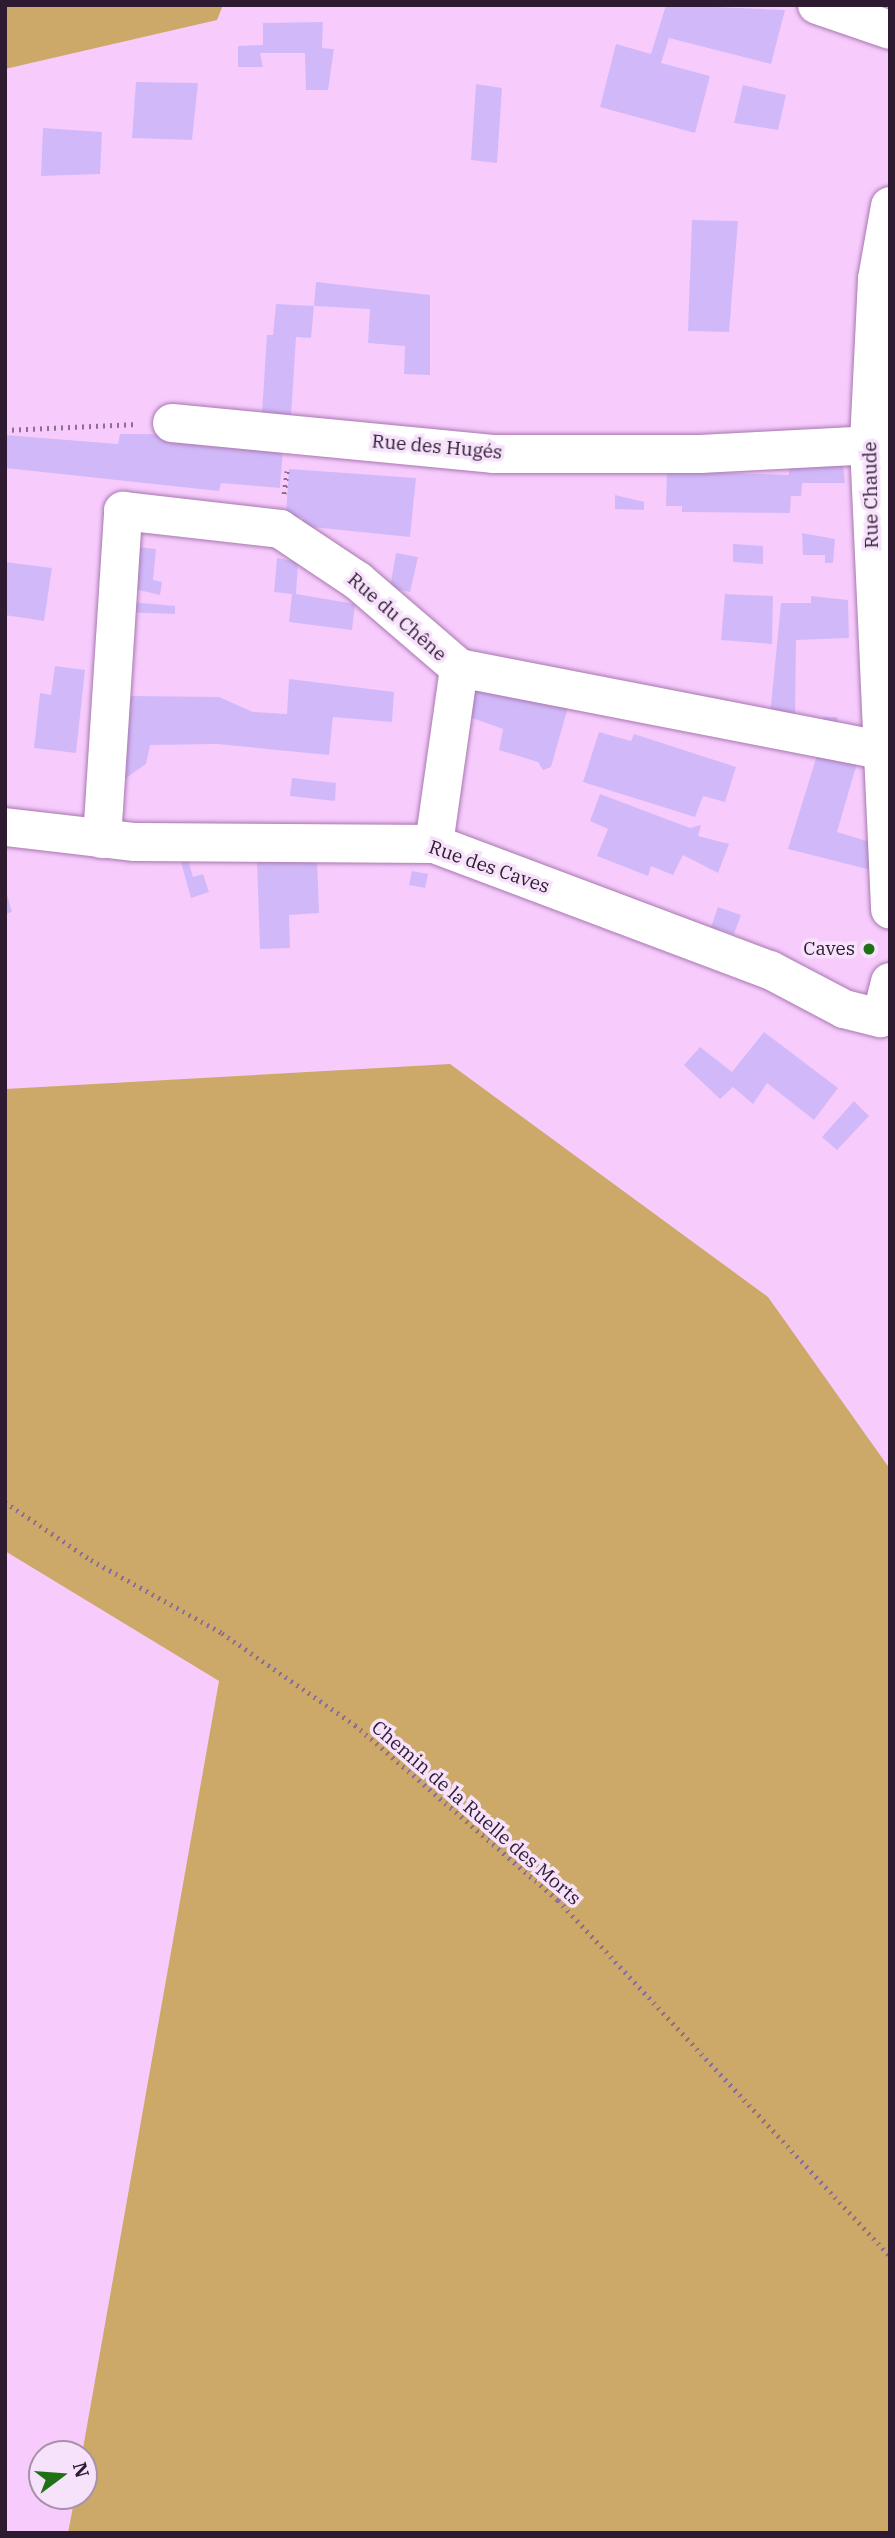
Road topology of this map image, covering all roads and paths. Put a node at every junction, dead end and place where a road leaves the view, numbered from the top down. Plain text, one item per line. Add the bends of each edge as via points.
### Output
1 (817, 5) edge
2 (890, 30) edge
3 (890, 206) edge
4 (172, 423) joint
5 (5, 430) edge
6 (291, 432) junction
7 (876, 463) edge
8 (281, 529) junction
9 (459, 668) junction
10 (879, 750) junction
11 (5, 827) edge
12 (102, 839) junction
13 (434, 844) junction
14 (890, 910) edge
15 (887, 1014) edge
16 (5, 1502) edge
17 (890, 2256) edge

1 - 2 street
3 - 7 street, Rue Chaude via 877,279
4 - 5 path
4 - 6 street, Rue des Hugés
6 - 7 street, Rue des Hugés via 493,454 700,454
6 - 8 path
7 - 10 street, Rue Chaude
8 - 9 street, Rue du Chêne via 358,582
8 - 12 street, Rue du Chêne via 123,511
9 - 10 street, Rue du Chêne
9 - 13 street
10 - 14 street, Rue Chaude
11 - 12 street, Rue des Caves
12 - 13 street, Rue des Caves
13 - 15 street, Rue des Caves via 770,970 844,1009
16 - 17 path, Chemin de la Ruelle des Morts via 91,1560 222,1633 355,1726 558,1900

